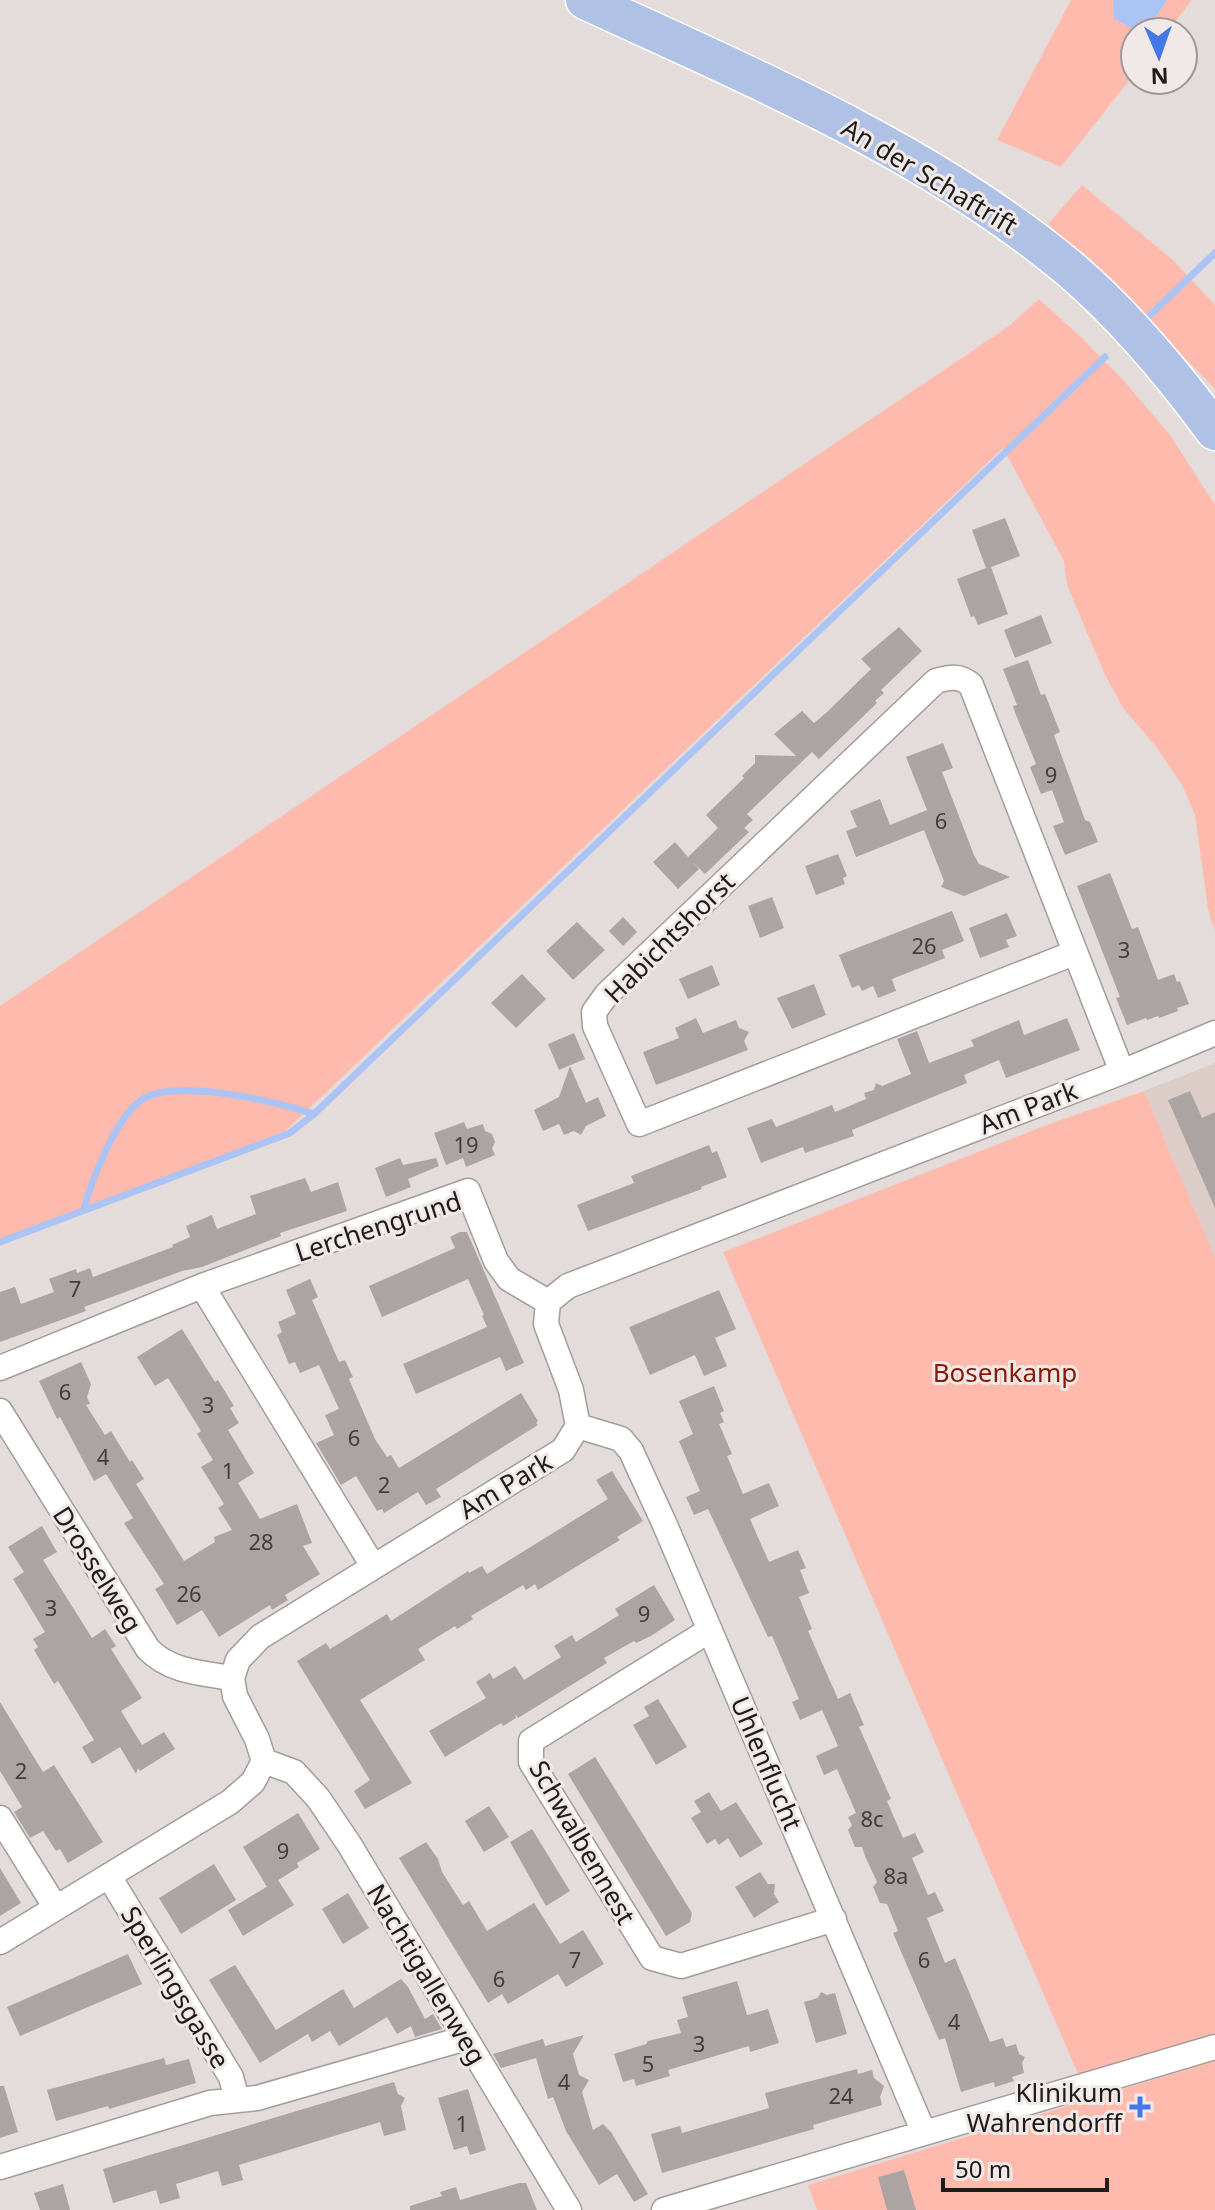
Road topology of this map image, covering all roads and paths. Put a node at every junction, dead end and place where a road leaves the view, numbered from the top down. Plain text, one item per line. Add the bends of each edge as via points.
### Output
1 (585, 0) edge
2 (1215, 431) edge
3 (1074, 953) junction
4 (1215, 1033) edge
5 (1122, 1072) junction
6 (202, 1286) junction
7 (548, 1302) junction
8 (0, 1368) edge
9 (2, 1420) edge
10 (578, 1426) junction
11 (373, 1566) junction
12 (710, 1630) junction
13 (232, 1678) junction
14 (264, 1761) junction
15 (0, 1818) edge
16 (110, 1878) junction
17 (56, 1908) junction
18 (834, 1919) junction
19 (0, 1942) edge
20 (466, 2038) junction
21 (1215, 2047) edge
22 (237, 2100) junction
23 (924, 2133) junction
24 (0, 2167) edge
25 (569, 2210) edge
26 (664, 2210) edge

1 - 2 main road, An der Schaftrift via 762,82 965,191 1031,238 1116,313
3 - 3 street, Habichtshorst via 971,685 949,677 936,681 607,994 594,1012 595,1026 639,1124
3 - 5 street, Habichtshorst
4 - 5 street, Am Park
5 - 7 street, Am Park via 568,1286
6 - 7 street, Lerchengrund via 468,1191 496,1261 509,1279
6 - 8 street, Lerchengrund
6 - 11 street
7 - 10 street via 546,1324 571,1390
9 - 13 street, Drosselweg via 148,1649 160,1662 183,1670
10 - 11 street, Am Park via 563,1450
10 - 12 street, Uhlenflucht via 621,1439 631,1451
11 - 13 street, Am Park via 260,1637 238,1660
12 - 18 street, Uhlenflucht
12 - 18 street, Schwalbennest via 531,1741 531,1762 652,1958 681,1966
13 - 14 street
14 - 16 street via 253,1782 230,1802
14 - 20 street, Nachtigallenweg via 294,1772 318,1798
15 - 17 street
16 - 17 street
16 - 22 street, Sperlingsgasse via 231,2077
17 - 19 street
18 - 23 street, Uhlenflucht
20 - 22 street, Sperlingsgasse
20 - 25 street, Nachtigallenweg
21 - 23 street
22 - 24 street, Sperlingsgasse via 210,2103
23 - 26 street

